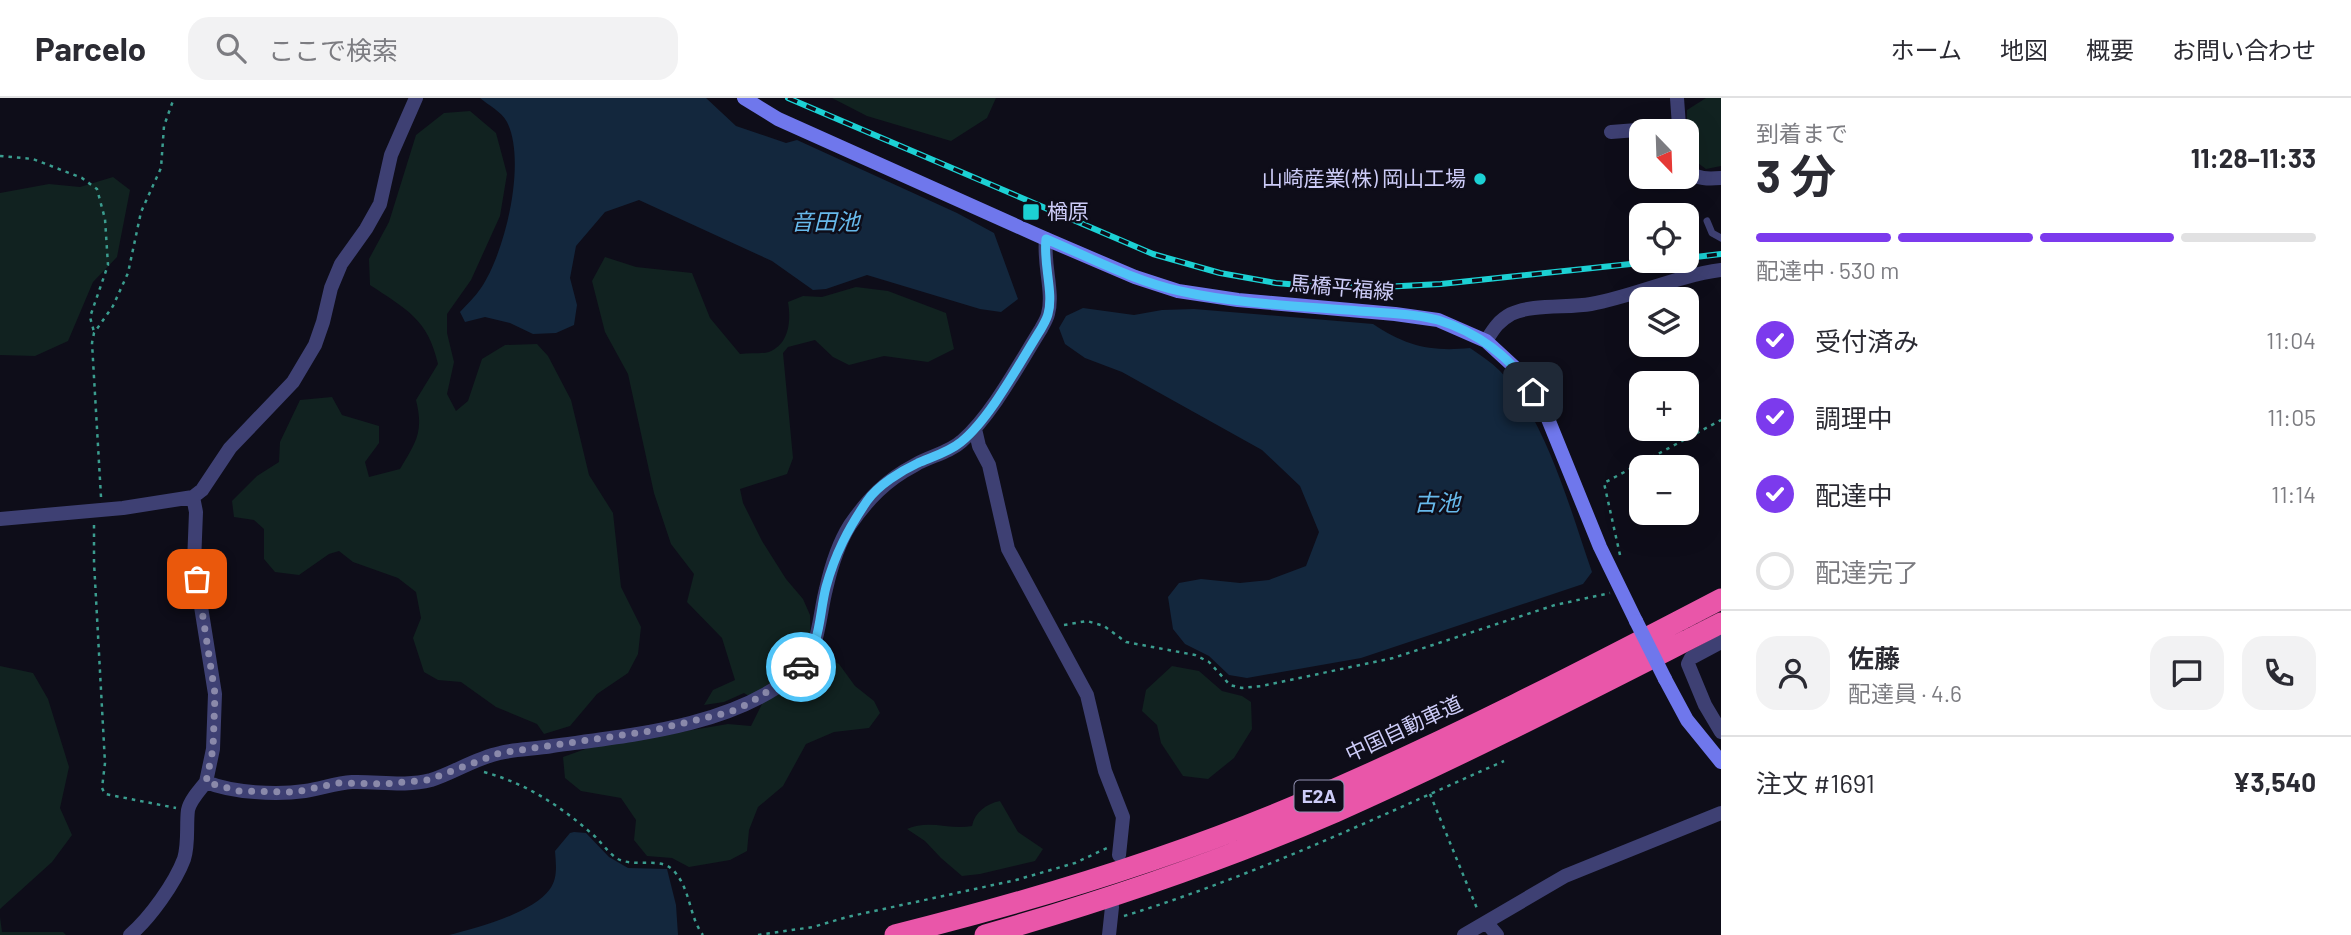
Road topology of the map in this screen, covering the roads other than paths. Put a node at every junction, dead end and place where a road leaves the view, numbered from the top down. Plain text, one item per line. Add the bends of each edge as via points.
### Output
1 (744, 98) edge
2 (1676, 98) edge
3 (411, 99) edge
4 (1678, 119) edge
5 (1629, 131) edge
6 (1611, 132) dead end
7 (1699, 178) edge
8 (1721, 178) edge
9 (1707, 221) dead end
10 (1721, 238) edge
11 (1046, 239) junction
12 (1721, 270) edge
13 (1486, 341) junction
14 (975, 429) junction
15 (193, 497) junction
16 (0, 519) edge
17 (1721, 599) edge
18 (1721, 624) edge
19 (1721, 642) edge
20 (1721, 732) edge
21 (1721, 762) edge
22 (206, 782) junction
23 (1721, 813) edge
24 (1119, 850) road end
25 (1085, 906) junction
26 (1111, 913) road end
27 (1486, 922) junction
28 (130, 935) edge
29 (895, 935) edge
30 (985, 935) edge
31 (1011, 935) edge
32 (1109, 935) edge
33 (1464, 935) edge
34 (1497, 935) edge

1 - 11 main road, 馬橋平福線 via 778,119
2 - 4 street
3 - 15 street via 380,204 341,264 315,345 293,382 230,448
5 - 6 street
7 - 8 street
9 - 10 lane via 1712,233
11 - 13 main road, 馬橋平福線 via 1178,291 1437,320
11 - 14 street via 1048,314
12 - 13 street via 1590,304 1513,313 1496,324
13 - 21 main road, 馬橋平福線, bridge via 1522,374 1544,409 1619,591 1687,720
14 - 22 street via 959,444 916,464 870,497 837,550 812,653 792,676 748,704 636,733 500,753 428,780 338,783 296,792 239,791
14 - 24 street via 992,476 1008,548 1087,695 1105,771 1123,817
15 - 16 street
15 - 22 street via 194,563 215,694 213,749
17 - 29 highway, 中国自動車道 / E2A via 1308,801 1076,886
18 - 25 highway, E2A via 1333,813
19 - 20 street via 1691,657 1688,664
22 - 28 street via 188,809 184,858 158,902
23 - 27 street via 1565,876
25 - 30 highway, E2A
25 - 31 highway
26 - 32 street
27 - 33 street
27 - 34 street

